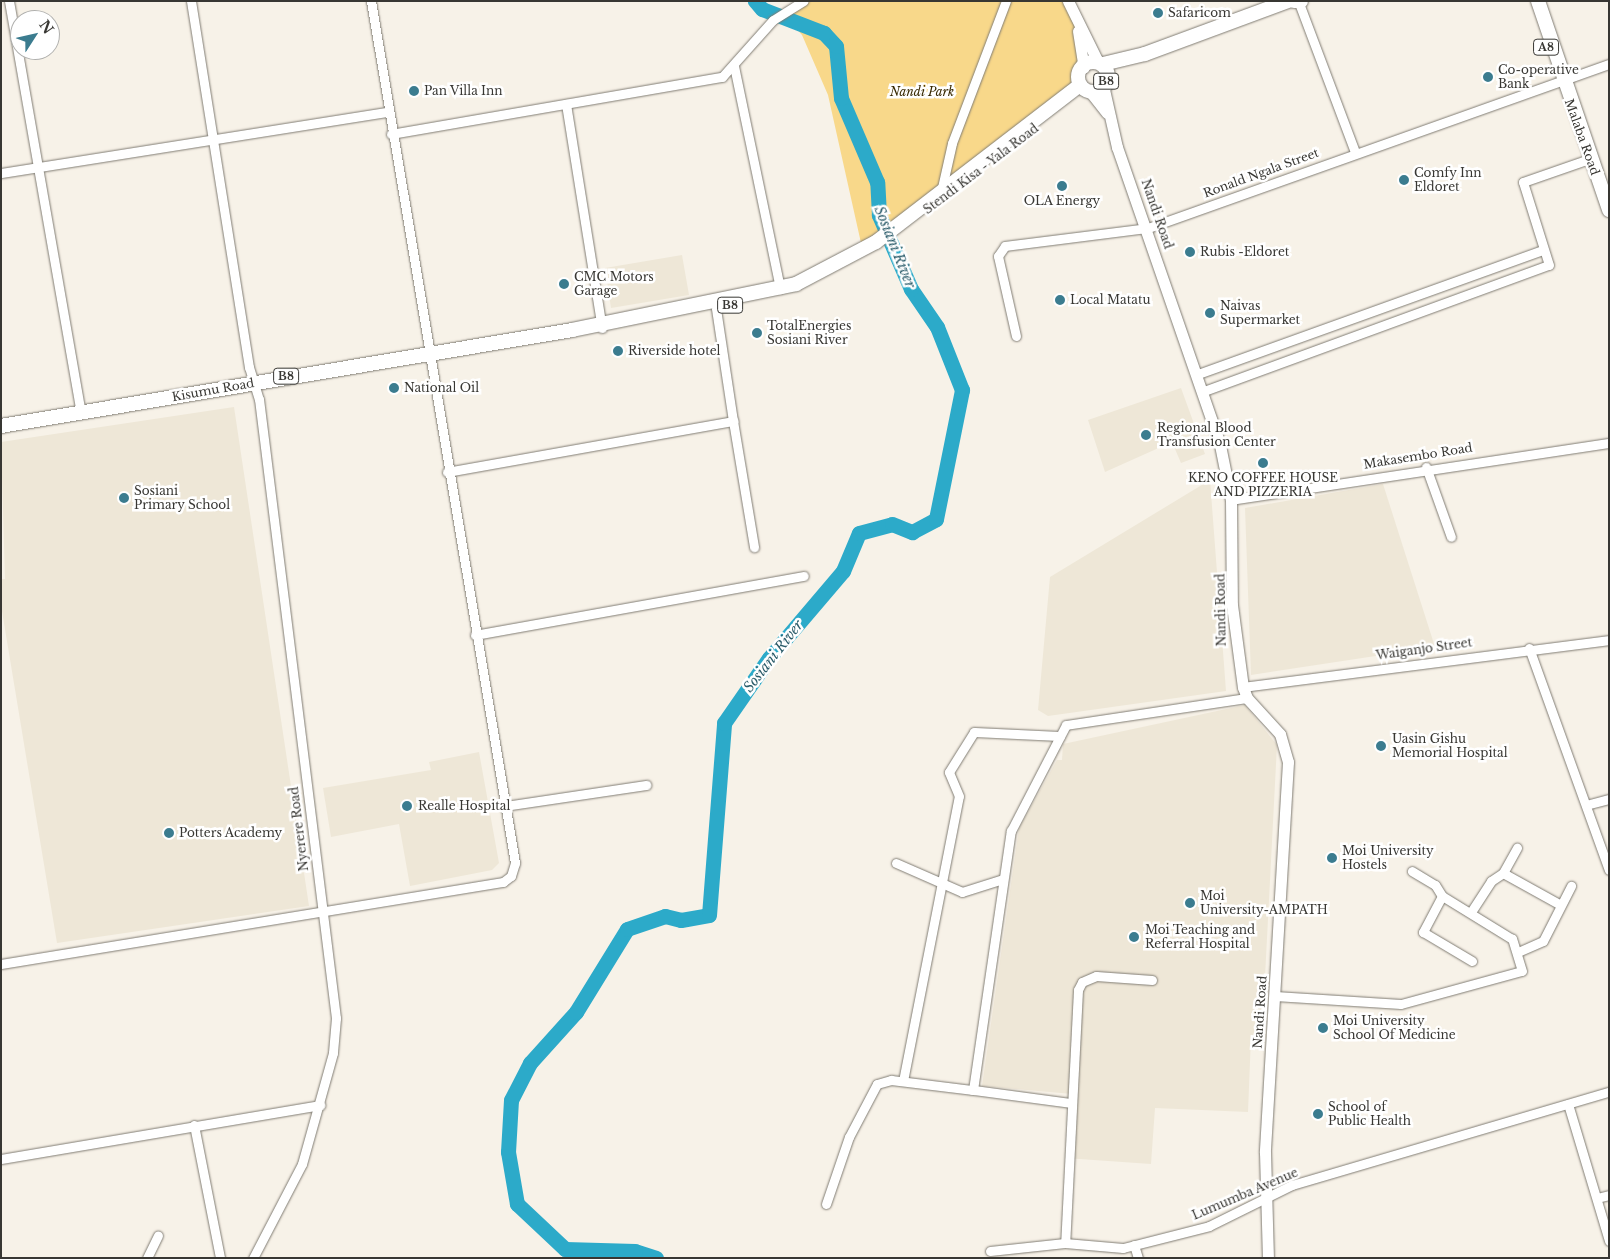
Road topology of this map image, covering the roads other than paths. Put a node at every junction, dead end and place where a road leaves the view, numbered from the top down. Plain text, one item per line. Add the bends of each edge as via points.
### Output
1 (9, 1) edge
2 (191, 1) edge
3 (370, 1) edge
4 (1006, 1) edge
5 (1068, 1) edge
6 (1530, 1) edge
7 (1538, 1) edge
8 (1296, 2) edge
9 (800, 3) edge
10 (1076, 22) junction
11 (1609, 64) edge
12 (734, 66) junction
13 (1084, 68) junction
14 (1103, 71) junction
15 (1563, 85) junction
16 (1085, 90) junction
17 (566, 104) junction
18 (388, 112) junction
19 (1108, 115) junction
20 (391, 134) junction
21 (215, 140) junction
22 (1355, 152) junction
23 (1589, 159) junction
24 (37, 167) junction
25 (1, 173) edge
26 (940, 192) junction
27 (1609, 210) edge
28 (899, 228) junction
29 (1148, 228) junction
30 (877, 244) junction
31 (1543, 250) junction
32 (780, 289) junction
33 (716, 308) junction
34 (601, 325) junction
35 (572, 330) joint
36 (1016, 336) dead end
37 (428, 352) junction
38 (1198, 374) junction
39 (255, 382) junction
40 (1204, 391) junction
41 (81, 413) junction
42 (733, 421) junction
43 (1, 426) edge
44 (1609, 443) edge
45 (1426, 467) junction
46 (447, 472) junction
47 (1231, 500) junction
48 (1451, 538) dead end
49 (754, 547) dead end
50 (804, 576) dead end
51 (475, 635) junction
52 (1609, 640) edge
53 (1529, 648) junction
54 (1245, 692) junction
55 (1060, 736) junction
56 (646, 786) dead end
57 (1609, 799) edge
58 (1586, 805) junction
59 (505, 806) junction
60 (1517, 848) dead end
61 (896, 863) dead end
62 (1609, 870) edge
63 (1412, 872) dead end
64 (1503, 873) junction
65 (1003, 879) junction
66 (942, 885) junction
67 (1571, 886) dead end
68 (1442, 896) junction
69 (1558, 904) junction
70 (1471, 912) junction
71 (321, 913) junction
72 (1518, 952) junction
73 (1472, 961) dead end
74 (1, 964) edge
75 (1152, 980) dead end
76 (1275, 996) junction
77 (903, 1081) junction
78 (973, 1090) junction
79 (1609, 1092) edge
80 (1071, 1103) junction
81 (1568, 1104) junction
82 (320, 1105) junction
83 (194, 1125) junction
84 (1, 1159) edge
85 (1609, 1195) edge
86 (1596, 1198) junction
87 (1267, 1200) junction
88 (826, 1204) dead end
89 (158, 1234) dead end
90 (1609, 1241) edge
91 (1065, 1243) junction
92 (1134, 1245) junction
93 (990, 1251) dead end
94 (147, 1258) edge
95 (220, 1258) edge
96 (253, 1258) edge
97 (1138, 1258) edge
98 (1268, 1258) edge

1 - 24 street
2 - 21 street, Nyerere Road
3 - 18 street
4 - 26 street via 952,143
5 - 10 street, Nandi Road
6 - 15 highway, Malaba Road / A8
7 - 15 highway, Malaba Road / A8
8 - 14 highway, B8
8 - 22 street
9 - 12 street via 774,20
10 - 13 street, Nandi Road
10 - 14 street, Nandi Road
11 - 15 street, Ronald Ngala Street
12 - 17 street via 722,77
12 - 32 street
13 - 14 highway, B8
13 - 16 highway, B8
14 - 16 highway, B8
14 - 19 street, Nandi Road
15 - 22 street, Ronald Ngala Street
15 - 23 highway, Malaba Road / A8
16 - 19 street, Nandi Road
16 - 26 highway, B8
16 - 28 highway, Stendi Kisa - Yala Road / B8
17 - 20 street
17 - 34 street
18 - 20 street
18 - 21 street
19 - 29 street, Nandi Road
20 - 37 street
21 - 24 street
21 - 39 street, Nyerere Road
22 - 29 street, Ronald Ngala Street
23 - 27 highway, Malaba Road / A8
23 - 31 street via 1523,182
24 - 25 street
24 - 41 street
26 - 28 highway, B8
28 - 30 highway, Stendi Kisa - Yala Road / B8
29 - 36 street, Ronald Ngala Street via 1001,248 998,256
29 - 38 street, Nandi Road
30 - 32 highway, Stendi Kisa - Yala Road / B8 via 832,269
30 - 33 highway, B8 via 792,290
31 - 38 street
31 - 40 street via 1549,265
32 - 34 highway, Stendi Kisa - Yala Road / B8
33 - 34 highway, B8
33 - 42 street
34 - 35 highway, Stendi Kisa - Yala Road / B8
35 - 37 highway, Kisumu Road / B8
37 - 39 highway, Kisumu Road / B8
37 - 46 street
38 - 40 street, Nandi Road
39 - 41 highway, Kisumu Road / B8
39 - 71 street, Nyerere Road
40 - 47 street, Nandi Road
41 - 43 highway, Kisumu Road / B8
42 - 46 street
42 - 49 street
44 - 45 street, Makasembo Road
45 - 47 street, Makasembo Road
45 - 48 street
46 - 51 street
47 - 54 street, Nandi Road via 1232,605
50 - 51 street
51 - 59 street
52 - 53 street, Waiganjo Street
53 - 54 street, Waiganjo Street
53 - 58 street
54 - 55 street, Waiganjo Street via 1074,720
54 - 76 street, Nandi Road via 1280,734 1288,762
55 - 65 street, Waiganjo Street via 1011,831
55 - 66 street via 979,731 969,737 949,772 960,796
56 - 59 street
57 - 58 street
58 - 62 street
59 - 71 street via 515,864 511,876 503,882
60 - 64 street
61 - 66 street
63 - 68 street via 1435,885
64 - 69 street
64 - 70 street via 1490,881
65 - 66 street via 962,892
65 - 78 street, Waiganjo Street
66 - 77 street
67 - 69 street
68 - 70 street
68 - 73 street via 1423,932
69 - 72 street via 1543,941
70 - 72 street via 1512,939
71 - 74 street
71 - 82 street, Nyerere Road via 336,1018
72 - 76 street via 1522,971 1401,1004
75 - 80 street via 1096,976 1082,982
76 - 87 street, Nandi Road via 1265,1152
77 - 78 street
77 - 88 street via 882,1081 869,1092
78 - 80 street
79 - 81 street, Lumumba Avenue
80 - 91 street
81 - 86 street
81 - 87 street, Lumumba Avenue via 1292,1185
82 - 83 street
82 - 96 street, Nyerere Road via 302,1164
83 - 84 street
83 - 95 street
85 - 86 street
86 - 90 street
87 - 92 street, Lumumba Avenue via 1208,1226
87 - 98 street, Nandi Road
89 - 94 street
91 - 92 street, Lumumba Avenue
91 - 93 street, Lumumba Avenue
92 - 97 street

